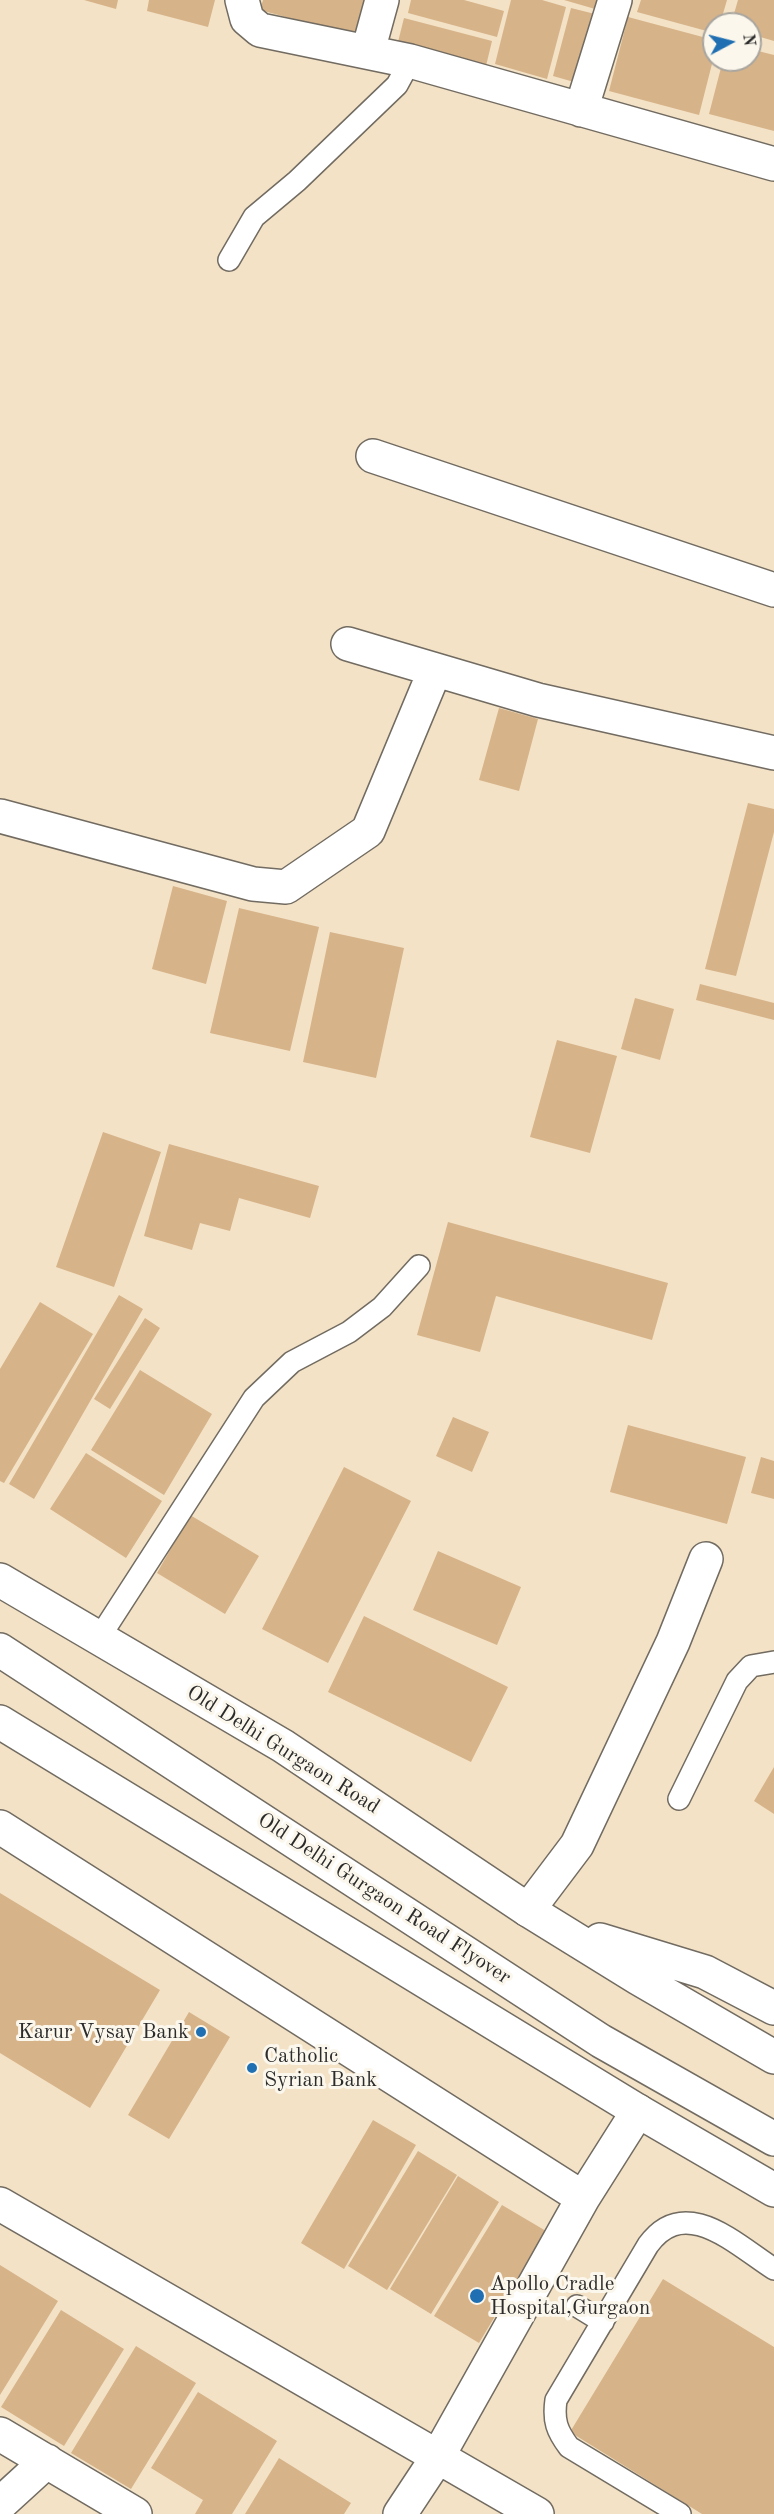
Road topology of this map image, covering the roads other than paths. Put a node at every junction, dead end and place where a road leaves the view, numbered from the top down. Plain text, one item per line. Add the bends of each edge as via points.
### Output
1 (242, 0) edge
2 (382, 0) edge
3 (615, 0) edge
4 (368, 51) junction
5 (410, 61) junction
6 (581, 110) junction
7 (774, 164) edge
8 (230, 260) dead end
9 (374, 456) dead end
10 (774, 590) edge
11 (348, 644) dead end
12 (435, 670) junction
13 (774, 753) edge
14 (0, 816) edge
15 (419, 1266) dead end
16 (706, 1559) dead end
17 (0, 1580) edge
18 (99, 1638) junction
19 (0, 1650) edge
20 (774, 1662) edge
21 (0, 1722) edge
22 (679, 1798) dead end
23 (0, 1827) edge
24 (528, 1910) junction
25 (561, 1929) junction
26 (774, 2008) edge
27 (774, 2057) edge
28 (638, 2110) junction
29 (774, 2139) edge
30 (774, 2190) edge
31 (583, 2198) junction
32 (0, 2204) edge
33 (774, 2268) edge
34 (577, 2306) dead end
35 (603, 2322) junction
36 (0, 2434) edge
37 (437, 2458) junction
38 (47, 2461) junction
39 (0, 2504) edge
40 (135, 2514) edge
41 (400, 2514) edge
42 (537, 2514) edge
43 (680, 2514) edge

1 - 4 street via 247,19 260,30
2 - 4 street
3 - 6 street
4 - 5 street
5 - 6 street
5 - 8 lane via 389,93 254,217
6 - 7 street
9 - 10 street
11 - 12 street
12 - 13 street via 538,700
12 - 14 street via 368,831 286,887 253,884
15 - 18 lane via 382,1307 348,1332 292,1362 254,1398
16 - 24 street via 673,1642 577,1845
17 - 18 street, Old Delhi Gurgaon Road
18 - 24 street, Old Delhi Gurgaon Road via 283,1746
19 - 29 street, Old Delhi Gurgaon Road Flyover via 601,2041
20 - 22 lane via 752,1666 737,1681
21 - 28 street
23 - 31 street
24 - 25 street, Old Delhi Gurgaon Road
25 - 26 street via 705,1972
25 - 27 street
28 - 30 street
28 - 31 street
31 - 37 street
32 - 37 street
33 - 35 lane via 708,2227 682,2221 669,2225 657,2232 648,2245
34 - 35 lane
35 - 43 lane via 556,2400 557,2431 569,2447
36 - 38 street
37 - 41 street
37 - 42 street
38 - 39 street
38 - 40 street

